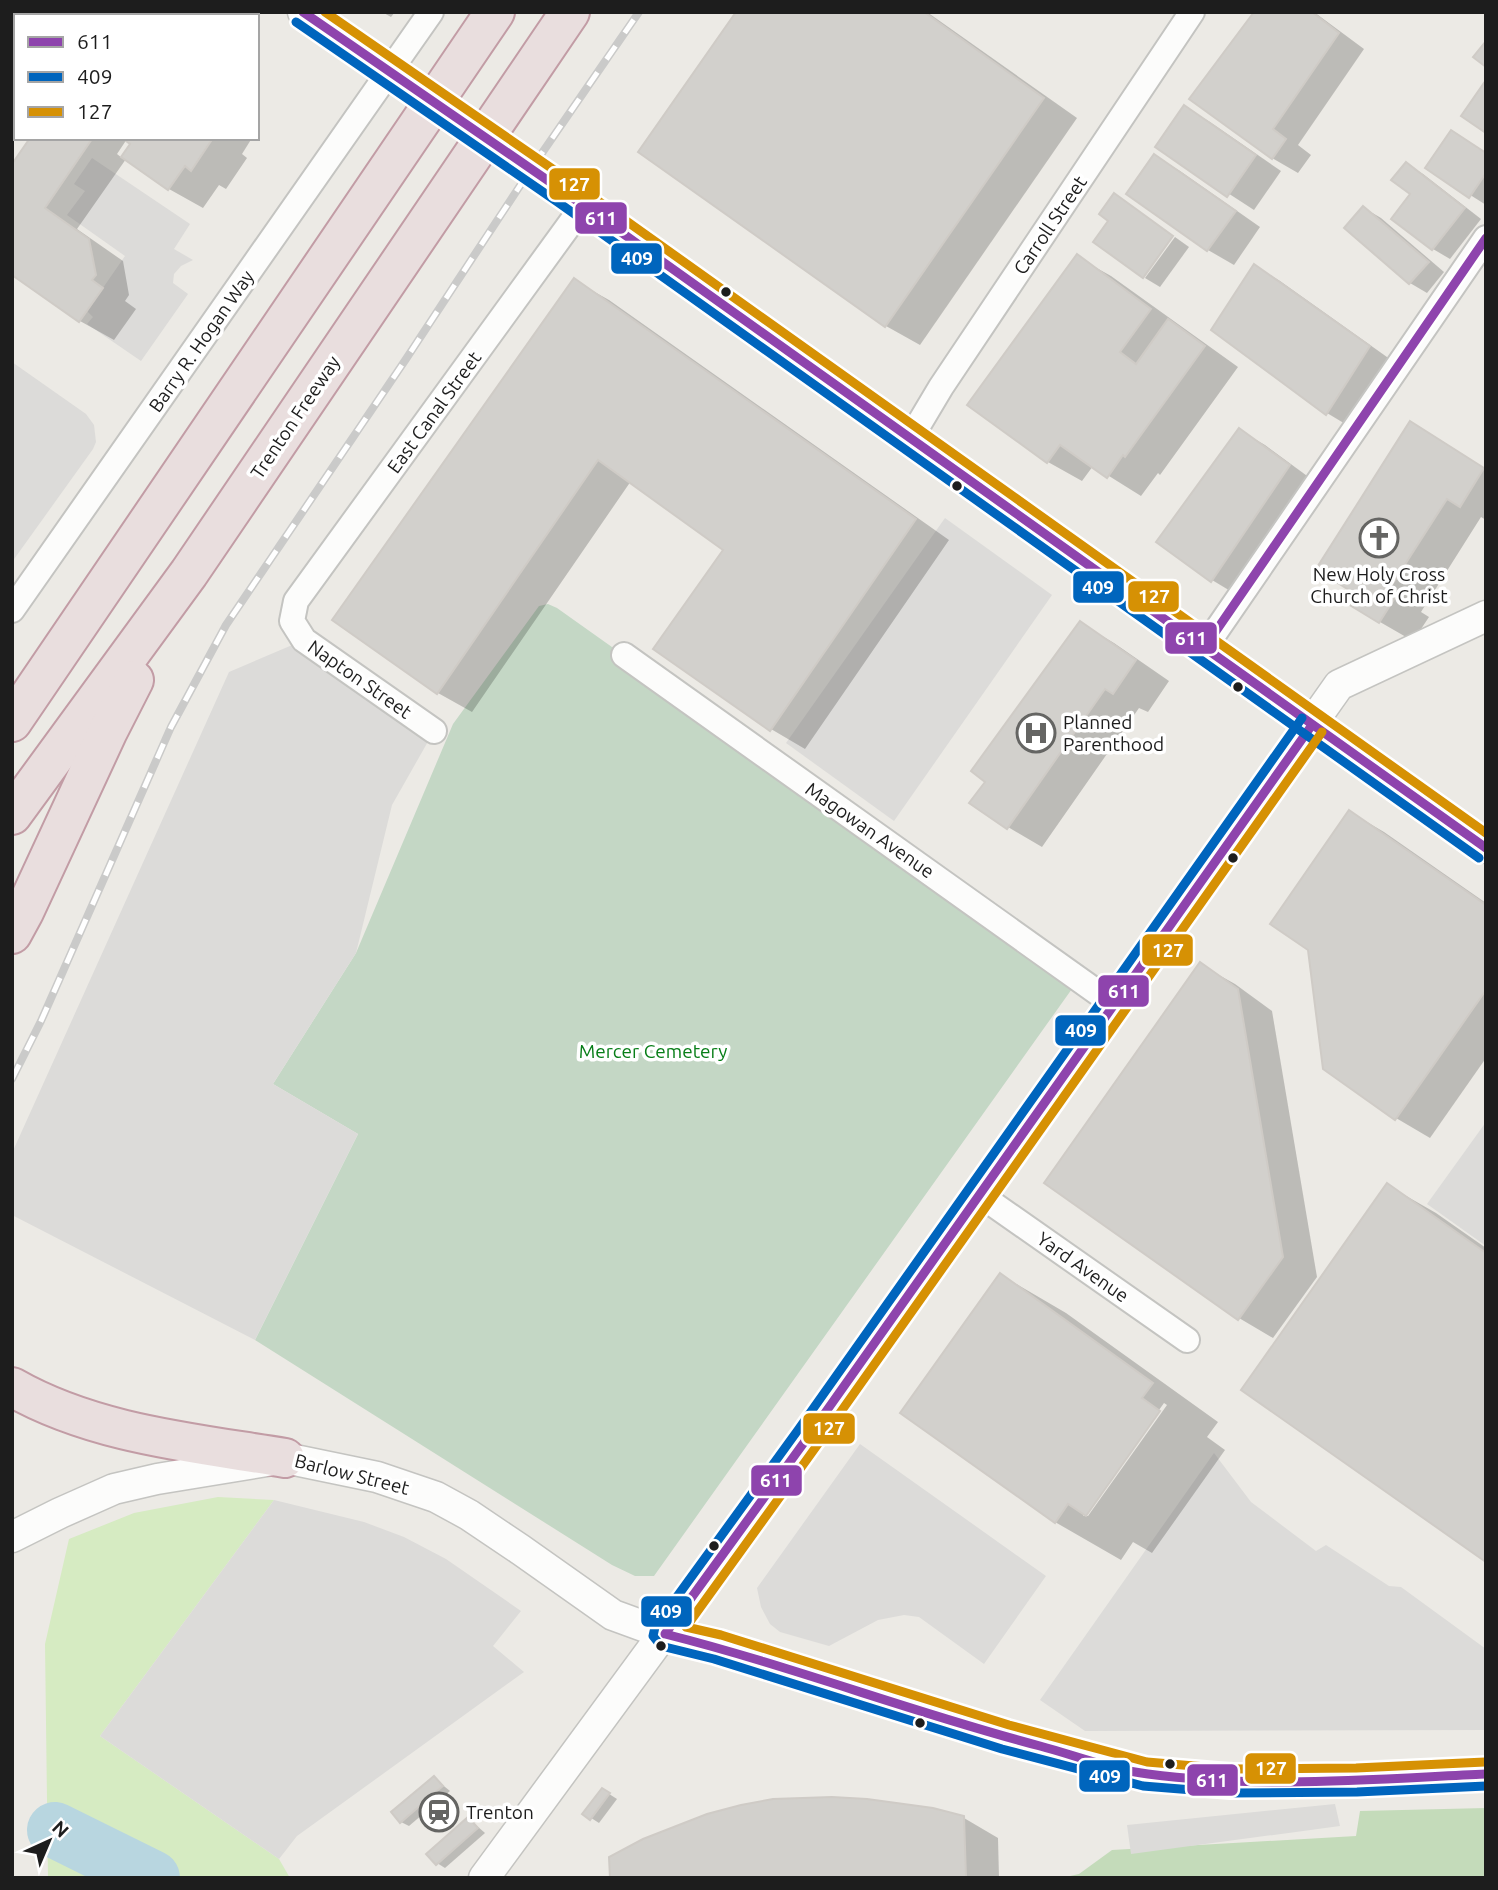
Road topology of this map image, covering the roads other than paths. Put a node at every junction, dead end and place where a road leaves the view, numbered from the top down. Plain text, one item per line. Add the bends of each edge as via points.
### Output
1 (303, 12) edge
2 (431, 12) edge
3 (495, 12) edge
4 (570, 12) edge
5 (1192, 12) edge
6 (399, 78) junction
7 (583, 206) junction
8 (1486, 238) edge
9 (910, 439) junction
10 (189, 573) junction
11 (12, 610) edge
12 (1486, 615) edge
13 (292, 621) joint
14 (1205, 647) junction
15 (624, 655) dead end
16 (12, 722) edge
17 (1312, 725) junction
18 (434, 731) dead end
19 (12, 815) edge
20 (1486, 848) edge
21 (12, 934) edge
22 (1115, 1005) junction
23 (980, 1195) junction
24 (1187, 1340) dead end
25 (12, 1387) edge
26 (285, 1458) junction
27 (12, 1537) edge
28 (665, 1633) junction
29 (1486, 1774) edge
30 (484, 1878) edge

1 - 6 street
2 - 6 street, Barry R. Hogan Way
3 - 16 highway
4 - 10 highway, Trenton Freeway
5 - 9 street, Carroll Street
6 - 7 street, bridge
6 - 11 street, Barry R. Hogan Way
7 - 9 street
7 - 13 street, East Canal Street via 296,601
8 - 14 street
9 - 14 street
10 - 19 highway, Trenton Freeway
10 - 21 highway
12 - 17 street via 1339,685
13 - 18 street, Napton Street via 304,640
14 - 17 street
15 - 22 street, Magowan Avenue
17 - 20 street
17 - 22 street
22 - 23 street
23 - 24 street, Yard Avenue
23 - 28 street
25 - 26 highway via 79,1417 150,1436
26 - 27 street, Barlow Street via 114,1489
26 - 28 street, Barlow Street via 377,1477 436,1497 613,1615
28 - 29 street, Barlow Street via 995,1734 1146,1774 1230,1781
28 - 30 street

